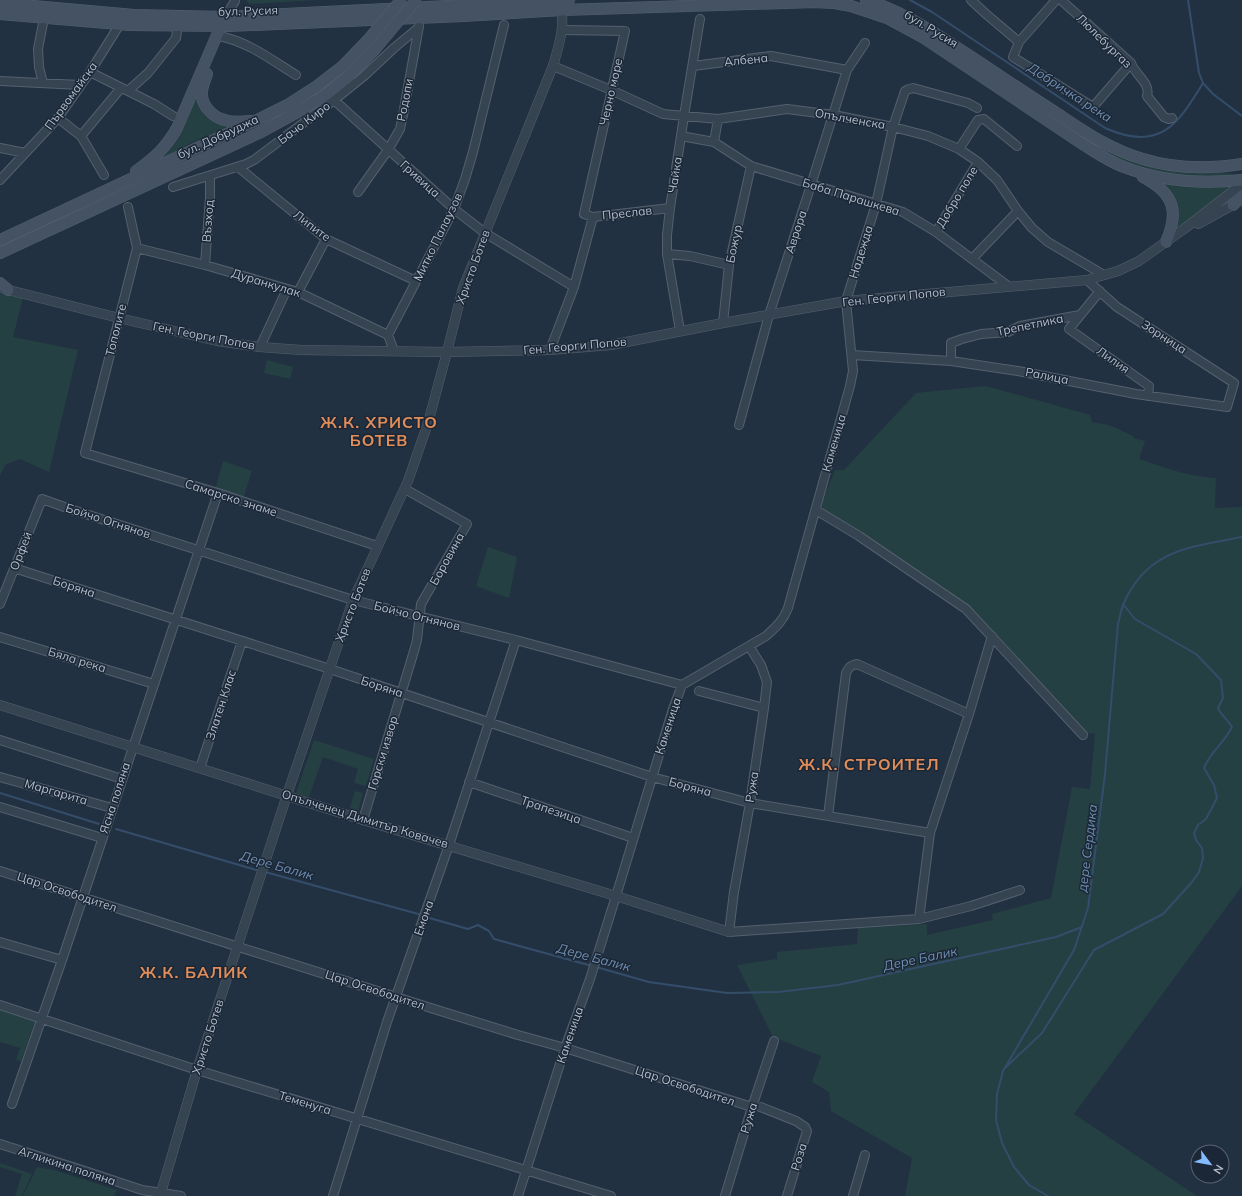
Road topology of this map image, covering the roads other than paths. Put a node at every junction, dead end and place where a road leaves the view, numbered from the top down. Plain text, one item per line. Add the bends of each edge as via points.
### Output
1 (235, 0) edge
2 (401, 0) edge
3 (416, 0) edge
4 (569, 0) edge
5 (866, 0) edge
6 (971, 0) edge
7 (1056, 0) edge
8 (1062, 0) edge
9 (758, 1) edge
10 (0, 3) edge
11 (432, 4) edge
12 (555, 8) edge
13 (0, 14) edge
14 (44, 18) junction
15 (700, 19) dead end
16 (226, 21) junction
17 (420, 23) junction
18 (120, 24) junction
19 (178, 25) junction
20 (193, 25) junction
21 (504, 25) dead end
22 (223, 37) junction
23 (1019, 42) junction
24 (865, 43) dead end
25 (212, 47) junction
26 (1131, 63) junction
27 (553, 66) junction
28 (693, 66) junction
29 (847, 70) junction
30 (90, 72) junction
31 (296, 75) dead end
32 (0, 81) edge
33 (43, 83) junction
34 (80, 85) junction
35 (124, 89) junction
36 (611, 90) junction
37 (334, 100) junction
38 (977, 108) dead end
39 (834, 115) junction
40 (173, 116) dead end
41 (684, 116) junction
42 (58, 118) junction
43 (1172, 118) dead end
44 (718, 119) junction
45 (256, 120) junction
46 (893, 127) junction
47 (81, 136) junction
48 (681, 136) junction
49 (714, 142) junction
50 (1017, 146) dead end
51 (0, 148) edge
52 (959, 149) junction
53 (388, 150) junction
54 (25, 153) junction
55 (978, 162) junction
56 (1242, 164) edge
57 (751, 166) junction
58 (1229, 166) junction
59 (238, 167) junction
60 (1123, 167) junction
61 (1242, 174) edge
62 (104, 175) dead end
63 (210, 176) junction
64 (0, 180) edge
65 (1242, 180) edge
66 (1242, 184) edge
67 (811, 185) junction
68 (115, 186) junction
69 (173, 187) dead end
70 (358, 192) dead end
71 (1239, 200) edge
72 (876, 204) junction
73 (128, 207) dead end
74 (670, 208) junction
75 (454, 209) junction
76 (1018, 211) junction
77 (584, 214) joint
78 (593, 217) junction
79 (936, 232) junction
80 (485, 233) junction
81 (326, 239) junction
82 (0, 240) edge
83 (1166, 242) junction
84 (137, 248) junction
85 (0, 253) edge
86 (667, 254) junction
87 (972, 259) junction
88 (729, 264) junction
89 (205, 265) junction
90 (1104, 275) junction
91 (1087, 280) junction
92 (416, 281) junction
93 (1008, 286) junction
94 (3, 287) edge
95 (574, 287) junction
96 (287, 289) junction
97 (1100, 291) junction
98 (298, 292) junction
99 (846, 301) junction
100 (769, 315) junction
101 (1080, 315) junction
102 (119, 318) junction
103 (723, 323) junction
104 (1069, 329) joint
105 (680, 331) junction
106 (388, 335) junction
107 (260, 347) junction
108 (550, 350) junction
109 (394, 351) junction
110 (447, 352) junction
111 (852, 354) junction
112 (951, 361) junction
113 (1231, 394) joint
114 (1148, 396) junction
115 (739, 425) dead end
116 (85, 453) joint
117 (404, 489) junction
118 (218, 493) junction
119 (42, 499) joint
120 (816, 510) junction
121 (377, 546) junction
122 (199, 550) junction
123 (14, 568) junction
124 (353, 600) junction
125 (0, 604) edge
126 (420, 616) junction
127 (175, 620) junction
128 (992, 636) junction
129 (0, 637) edge
130 (516, 640) junction
131 (242, 641) junction
132 (749, 646) junction
133 (330, 669) junction
134 (154, 684) junction
135 (682, 685) junction
136 (699, 691) dead end
137 (401, 693) junction
138 (0, 705) edge
139 (764, 708) junction
140 (969, 714) junction
141 (489, 722) junction
142 (1083, 735) dead end
143 (0, 740) edge
144 (132, 747) junction
145 (200, 768) junction
146 (0, 777) edge
147 (652, 777) junction
148 (122, 779) junction
149 (469, 782) junction
150 (287, 795) junction
151 (750, 803) junction
152 (0, 806) edge
153 (112, 808) junction
154 (828, 816) junction
155 (363, 820) junction
156 (930, 833) junction
157 (102, 838) junction
158 (633, 838) junction
159 (449, 845) junction
160 (0, 871) edge
161 (1020, 890) dead end
162 (616, 896) junction
163 (83, 897) junction
164 (919, 919) junction
165 (729, 932) junction
166 (0, 942) edge
167 (238, 947) junction
168 (62, 960) junction
169 (396, 997) junction
170 (0, 1005) edge
171 (42, 1018) junction
172 (774, 1041) dead end
173 (565, 1048) junction
174 (197, 1070) junction
175 (12, 1104) dead end
176 (752, 1106) junction
177 (357, 1118) junction
178 (0, 1144) edge
179 (865, 1155) dead end
180 (526, 1170) junction
181 (160, 1194) edge
182 (181, 1196) edge
183 (333, 1196) edge
184 (518, 1196) edge
185 (611, 1196) edge
186 (725, 1196) edge
187 (787, 1196) edge
188 (853, 1196) edge

1 - 16 street
2 - 45 main road, бул. Добруджа, bridge via 343,66 289,104
3 - 85 main road, бул. Добруджа, bridge via 350,75 318,100 261,132
4 - 12 main road, бул. Русия
5 - 58 main road, бул. Русия via 891,9 929,29 1110,147 1160,164
6 - 23 street
7 - 23 street
8 - 26 street, Люлебургаз
9 - 12 main road, бул. Русия
9 - 60 main road, бул. Русия via 834,3 887,18 924,38 1104,158
10 - 16 main road, бул. Русия
11 - 12 main road, бул. Русия
11 - 16 main road, бул. Русия
11 - 17 street, Родопи
12 - 17 main road, бул. Русия
12 - 27 street, Христо Ботев via 561,39
12 - 36 street, Черно море via 625,31
13 - 14 main road, бул. Русия
14 - 18 main road, бул. Русия
14 - 33 street via 38,49
15 - 28 street, Чайка
16 - 17 main road, бул. Русия
16 - 20 main road, бул. Русия
16 - 22 main road
16 - 25 main road
17 - 37 street, Бачо Киро via 364,76
17 - 53 street, Родопи via 400,130
18 - 19 main road, бул. Русия
18 - 30 street, Първомайска
19 - 20 main road, бул. Русия
19 - 35 street via 176,38 148,73
20 - 25 main road via 210,34
21 - 75 street, Митко Палаузов via 473,152
22 - 31 street via 251,47
22 - 45 main road via 206,76 202,97 210,112 225,121
23 - 26 street via 1013,57 1092,107
24 - 29 street, Аврора
25 - 68 main road via 170,141 151,160
26 - 43 street, Люлебургаз via 1148,87 1147,96 1164,117
27 - 36 street, Опълченска
27 - 80 street, Христо Ботев
28 - 29 street, Албена via 771,56
28 - 41 street, Чайка
29 - 39 street, Аврора
30 - 34 street, Първомайска
30 - 35 street
32 - 33 street
33 - 34 street
34 - 42 street, Първомайска
35 - 40 street
35 - 47 street
36 - 41 street, Опълченска via 663,114
36 - 77 street, Черно море
37 - 53 street, Гривица
37 - 59 street, Бачо Киро via 261,156
38 - 46 street, Надежда via 968,103 913,88 905,91
39 - 44 street, Опълченска via 787,109
39 - 46 street, Опълченска
39 - 67 street, Аврора
41 - 44 street, Опълченска
41 - 48 street, Чайка
42 - 47 street
42 - 54 street, Първомайска
44 - 49 street
45 - 68 main road, бул. Добруджа
46 - 52 street, Опълченска via 928,136
46 - 72 street, Надежда
47 - 62 street
48 - 49 street, Баба Парашкева
48 - 74 street, Чайка
49 - 57 street, Баба Парашкева
50 - 52 street via 981,119
51 - 54 street
52 - 55 street, Опълченска
53 - 70 street, Родопи
53 - 75 street, Гривица
54 - 64 street, Първомайска
55 - 76 street, Опълченска via 997,180
55 - 79 street, Добро поле
56 - 58 main road, бул. Русия
57 - 67 street, Баба Парашкева
57 - 88 street, Божур
58 - 61 main road
59 - 63 street, Бачо Киро
59 - 81 street, Липите
60 - 65 main road, бул. Русия via 1159,178 1182,181
60 - 83 main road via 1152,182 1169,198 1173,212
63 - 69 street, Бачо Киро
63 - 89 street, Възход
66 - 83 street
67 - 72 street, Баба Парашкева
67 - 100 street, Аврора
68 - 82 main road, бул. Добруджа
71 - 83 street
72 - 79 street, Баба Парашкева via 902,212
72 - 99 street, Надежда
73 - 84 street, Тополите
74 - 78 street, Преслав
74 - 86 street, Чайка
75 - 80 street, Гривица
75 - 92 street, Митко Палаузов
76 - 87 street
76 - 90 street, Опълченска via 1048,242
77 - 78 street, Преслав
78 - 95 street
79 - 87 street, Баба Парашкева
80 - 95 street, Гривица
80 - 110 street, Христо Ботев via 463,288
81 - 92 street, Липите
81 - 98 street
83 - 90 street, Ген. Георги Попов via 1132,264
84 - 89 street, Дуранкулак
84 - 102 street, Тополите
86 - 88 street
86 - 105 street, Чайка
87 - 93 street, Баба Парашкева
88 - 103 street, Божур
89 - 96 street, Дуранкулак
90 - 91 street, Ген. Георги Попов
91 - 93 street, Ген. Георги Попов
91 - 97 street, Зорница
92 - 106 street, Митко Палаузов
93 - 99 street, Ген. Георги Попов
94 - 102 street, Ген. Георги Попов
95 - 108 street
96 - 98 street, Дуранкулак
96 - 107 street
97 - 101 street, Трепетлика
97 - 113 street, Зорница via 1117,307 1234,382
98 - 106 street, Дуранкулак
99 - 100 street, Ген. Георги Попов
99 - 111 street, Каменица
100 - 103 street, Ген. Георги Попов
100 - 115 street, Аврора
101 - 104 street, Трепетлика
101 - 112 street, Трепетлика via 1020,326 1008,332 962,339 951,343
102 - 107 street, Ген. Георги Попов via 217,341
102 - 116 street, Тополите
103 - 105 street, Ген. Георги Попов
104 - 114 street, Лилия via 1149,386
105 - 108 street, Ген. Георги Попов via 612,345
106 - 109 street
107 - 109 street, Ген. Георги Попов
108 - 110 street, Ген. Георги Попов
109 - 110 street, Ген. Георги Попов
110 - 117 street, Христо Ботев via 423,438
111 - 112 street, Ралица
111 - 120 street, Каменица via 850,386
112 - 114 street, Ралица
113 - 114 street, Ралица via 1227,407
116 - 118 street, Самарско знаме
117 - 121 street, Христо Ботев
117 - 126 street, Боровина via 467,524 422,604
118 - 121 street, Самарско знаме
118 - 122 street, Ясна поляна
119 - 122 street, Бойчо Огнянов
119 - 123 street, Орфей
120 - 128 street via 966,609
120 - 132 street, Каменица via 784,617 766,636
121 - 124 street, Христо Ботев
122 - 124 street, Бойчо Огнянов
122 - 127 street, Ясна поляна
123 - 125 street, Орфей
123 - 127 street, Боряна
124 - 126 street, Бойчо Огнянов
124 - 133 street, Христо Ботев
126 - 130 street, Бойчо Огнянов
126 - 137 street, Горски извор via 417,640
127 - 131 street, Боряна
127 - 134 street, Ясна поляна
128 - 140 street
128 - 142 street
129 - 134 street, Бяла река
130 - 135 street, Бойчо Огнянов
130 - 141 street, Емона
131 - 133 street, Боряна
131 - 145 street, Златен Клас
132 - 135 street, Каменица
132 - 139 street, Ружа via 765,674
133 - 137 street, Боряна
133 - 150 street, Христо Ботев
134 - 144 street, Ясна поляна
135 - 147 street, Каменица
136 - 139 street
137 - 141 street, Боряна
137 - 155 street, Горски извор
138 - 144 street, Опълченец Димитър Ковачев
139 - 151 street, Ружа
140 - 154 street via 853,664 846,673
140 - 156 street
141 - 147 street, Боряна
141 - 149 street, Емона
143 - 148 street
144 - 145 street, Опълченец Димитър Ковачев
144 - 148 street, Ясна поляна
145 - 150 street, Опълченец Димитър Ковачев
146 - 153 street, Маргарита
147 - 151 street, Боряна
147 - 158 street, Каменица
148 - 153 street, Ясна поляна
149 - 158 street, Трапезица
149 - 159 street, Емона
150 - 155 street, Опълченец Димитър Ковачев
150 - 167 street, Христо Ботев
151 - 154 street, Боряна
151 - 165 street, Ружа
152 - 157 street
153 - 157 street, Ясна поляна
154 - 156 street, Боряна
155 - 159 street, Опълченец Димитър Ковачев
156 - 164 street
157 - 163 street, Ясна поляна
158 - 162 street, Каменица
159 - 162 street, Опълченец Димитър Ковачев
159 - 169 street, Емона
160 - 163 street, Цар Освободител
161 - 164 street
162 - 165 street, Опълченец Димитър Ковачев
162 - 173 street, Каменица
163 - 167 street, Цар Освободител
163 - 168 street, Ясна поляна
164 - 165 street
166 - 168 street
167 - 169 street, Цар Освободител
167 - 174 street, Христо Ботев
168 - 171 street, Ясна поляна
169 - 173 street, Цар Освободител
169 - 177 street, Емона
170 - 171 street, Теменуга
171 - 174 street, Теменуга
171 - 175 street, Ясна поляна
172 - 176 street, Ружа
173 - 176 street, Цар Освободител
173 - 180 street, Каменица
174 - 177 street, Теменуга
174 - 181 street, Христо Ботев
176 - 186 street, Ружа
176 - 187 street, Роза via 796,1121 807,1131
177 - 180 street, Теменуга
177 - 183 street, Емона
178 - 181 street, Агликина поляна
179 - 188 street
180 - 184 street, Каменица
180 - 185 street, Теменуга
181 - 182 street, Агликина поляна

